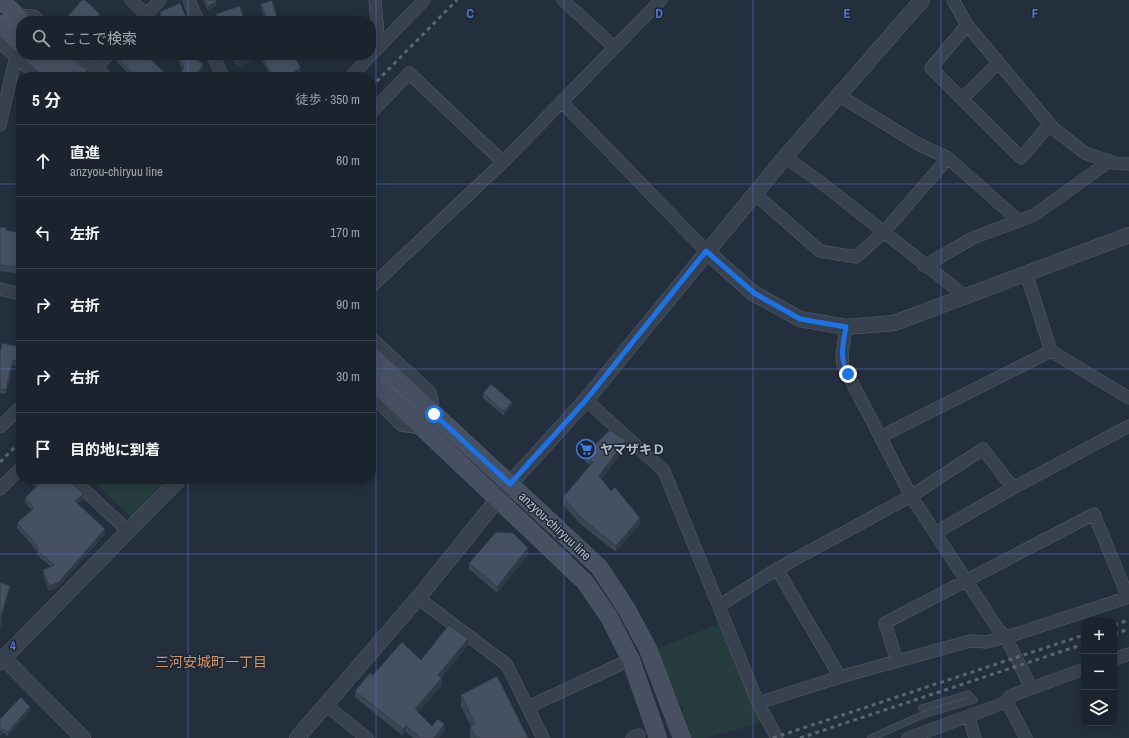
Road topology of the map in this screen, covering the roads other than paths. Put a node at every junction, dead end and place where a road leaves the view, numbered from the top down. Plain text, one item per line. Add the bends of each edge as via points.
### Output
1 (1, 0) edge
2 (131, 0) edge
3 (160, 0) edge
4 (189, 0) edge
5 (375, 0) edge
6 (424, 0) edge
7 (563, 0) edge
8 (661, 0) edge
9 (922, 0) edge
10 (953, 0) edge
11 (17, 16) edge
12 (142, 16) edge
13 (145, 16) edge
14 (196, 16) edge
15 (375, 16) edge
16 (968, 25) junction
17 (3, 27) edge
18 (16, 43) edge
19 (614, 47) junction
20 (376, 50) edge
21 (20, 60) edge
22 (28, 60) edge
23 (34, 60) edge
24 (62, 60) edge
25 (80, 60) edge
26 (103, 60) edge
27 (215, 60) edge
28 (367, 60) edge
29 (998, 63) junction
30 (96, 68) junction
31 (17, 72) edge
32 (35, 72) edge
33 (49, 72) edge
34 (74, 72) edge
35 (100, 72) edge
36 (221, 72) edge
37 (356, 72) edge
38 (16, 74) edge
39 (840, 96) junction
40 (962, 99) junction
41 (562, 102) junction
42 (376, 108) edge
43 (1050, 124) junction
44 (0, 125) edge
45 (785, 157) junction
46 (948, 158) junction
47 (1110, 161) junction
48 (503, 162) junction
49 (1129, 164) edge
50 (755, 194) junction
51 (1019, 221) junction
52 (884, 232) junction
53 (1129, 235) edge
54 (706, 251) junction
55 (924, 266) junction
56 (1026, 273) junction
57 (376, 282) edge
58 (0, 289) edge
59 (16, 293) edge
60 (965, 296) junction
61 (846, 327) junction
62 (376, 343) edge
63 (1051, 351) junction
64 (376, 360) edge
65 (376, 384) edge
66 (1129, 398) edge
67 (376, 399) edge
68 (586, 400) junction
69 (16, 411) edge
70 (434, 414) junction
71 (1129, 426) edge
72 (0, 428) edge
73 (421, 428) junction
74 (880, 437) junction
75 (16, 473) edge
76 (78, 484) edge
77 (175, 484) edge
78 (510, 484) junction
79 (1013, 488) junction
80 (0, 489) edge
81 (911, 496) junction
82 (498, 499) junction
83 (128, 531) junction
84 (935, 533) junction
85 (777, 569) junction
86 (968, 581) junction
87 (1128, 597) edge
88 (418, 598) junction
89 (719, 606) junction
90 (1005, 636) junction
91 (1129, 654) edge
92 (1117, 658) edge
93 (2, 660) edge
94 (897, 661) junction
95 (621, 664) dead end
96 (1081, 670) edge
97 (840, 677) junction
98 (1031, 687) junction
99 (1008, 702) junction
100 (758, 703) junction
101 (326, 705) junction
102 (528, 707) junction
103 (922, 708) dead end
104 (969, 717) junction
105 (83, 738) edge
106 (297, 738) edge
107 (367, 738) edge
108 (543, 738) edge
109 (658, 738) edge
110 (682, 738) edge
111 (777, 738) edge
112 (871, 738) edge
113 (908, 738) edge
114 (975, 738) edge
115 (1026, 738) edge

1 - 11 main road
2 - 12 street
3 - 13 street
4 - 14 street
5 - 15 street
6 - 20 street
7 - 19 street
8 - 19 street
9 - 39 street
10 - 16 street
16 - 29 street
16 - 40 street via 931,68
17 - 18 main road
19 - 41 street
21 - 31 street
22 - 32 street
23 - 33 main road
24 - 34 main road
25 - 30 street
26 - 30 street
27 - 36 street
28 - 37 street
29 - 40 street
29 - 43 street
30 - 35 street
38 - 44 street
39 - 45 street
39 - 46 street via 918,144
40 - 43 street via 1020,158
41 - 48 street
41 - 54 street
42 - 48 street via 409,73
43 - 47 street via 1086,153
45 - 50 street
45 - 52 street via 824,184
46 - 51 street
46 - 52 street
47 - 49 street
47 - 51 street via 1034,215
48 - 57 street
50 - 52 street via 820,251 856,257
50 - 54 street
51 - 55 street via 973,238
52 - 55 street
53 - 56 street
54 - 61 street via 754,293 800,319
54 - 68 street
55 - 60 street
56 - 60 street
56 - 63 street
58 - 59 street
60 - 61 street via 894,322
61 - 74 street via 843,365
62 - 70 street via 430,392
63 - 66 street
63 - 74 street
64 - 70 main road, anzyou-chiryuu line
65 - 73 main road, anzyou-chiryuu line
67 - 73 street via 401,425
68 - 78 street
68 - 89 street via 664,471
69 - 72 street
70 - 78 main road, anzyou-chiryuu line
71 - 79 street
73 - 82 main road, anzyou-chiryuu line
74 - 81 street
75 - 80 street
76 - 83 street
77 - 83 street
78 - 82 street
78 - 110 main road, anzyou-chiryuu line via 599,567 626,608 648,649
79 - 81 street via 983,449
79 - 84 street
81 - 84 street
81 - 85 street
82 - 88 street
82 - 109 main road, anzyou-chiryuu line via 585,582 631,660
83 - 93 street
84 - 86 street
85 - 89 street
85 - 97 street
86 - 87 street via 1094,514
86 - 90 street
86 - 94 street via 885,623
87 - 90 street
88 - 101 street
88 - 102 street via 507,665
89 - 100 street
90 - 94 street via 987,642 970,641
90 - 98 street
91 - 92 street
93 - 105 street
94 - 97 street
95 - 102 street
96 - 98 street
97 - 100 street
98 - 99 street via 1010,696
99 - 104 street
99 - 115 street
100 - 111 street
101 - 106 street
101 - 107 street
102 - 108 street
103 - 112 lane via 968,694 974,700 920,716
104 - 113 street
104 - 114 street

